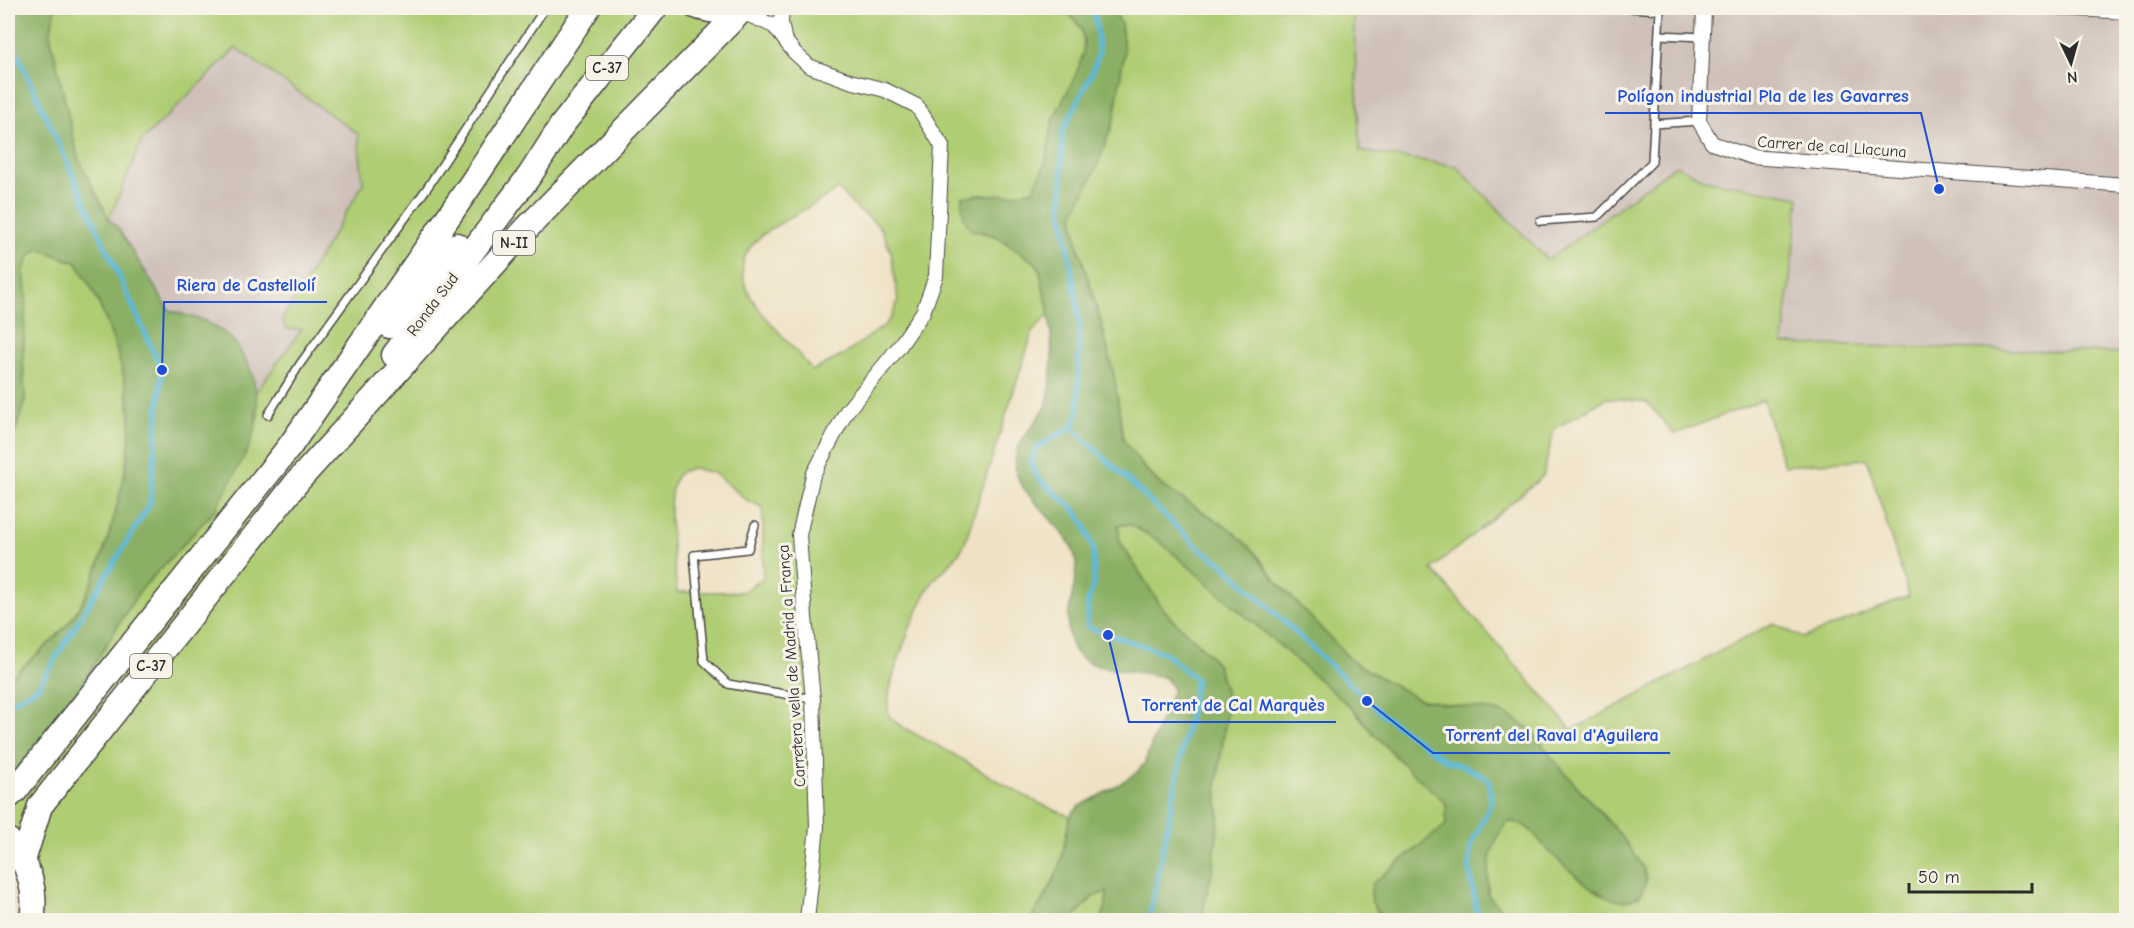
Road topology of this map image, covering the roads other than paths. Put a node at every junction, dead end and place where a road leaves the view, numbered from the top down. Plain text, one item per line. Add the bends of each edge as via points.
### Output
1 (545, 8) edge
2 (588, 8) edge
3 (692, 8) edge
4 (782, 8) edge
5 (1630, 8) edge
6 (1706, 8) edge
7 (2062, 8) edge
8 (654, 9) edge
9 (748, 11) edge
10 (2127, 12) edge
11 (1659, 35) junction
12 (784, 37) junction
13 (1703, 37) junction
14 (1699, 121) junction
15 (1654, 124) junction
16 (562, 125) junction
17 (2127, 185) edge
18 (1540, 221) dead end
19 (268, 415) dead end
20 (290, 446) junction
21 (298, 481) junction
22 (755, 525) dead end
23 (813, 699) junction
24 (8, 797) edge
25 (8, 840) edge
26 (23, 861) junction
27 (32, 921) edge
28 (807, 921) edge

1 - 19 lane via 427,188 300,364
2 - 20 highway
3 - 9 street via 718,14
4 - 12 street
5 - 11 lane via 1660,10
6 - 13 street
7 - 10 street
8 - 16 highway, Ronda Sud / C-37
9 - 12 street, Carretera vella de Madrid a França via 774,26
9 - 21 highway, N-II via 525,230
11 - 13 lane
11 - 15 lane
12 - 23 street, Carretera vella de Madrid a França via 809,66 885,90 917,106 942,146 936,276 923,312 846,412 813,475 801,525
13 - 14 street
14 - 15 lane
14 - 17 street, Carrer de cal Llacuna via 1712,143 1751,157
15 - 18 lane via 1652,162 1597,217
16 - 20 highway, Ronda Sud / C-37 via 520,169
16 - 21 highway, Ronda Sud / C-37 via 530,175
20 - 24 highway, C-37
21 - 26 highway, C-37 via 40,806
22 - 23 lane via 748,549 694,555 704,662 728,684
23 - 28 street, Carretera vella de Madrid a França via 817,827
25 - 26 highway
26 - 27 highway via 33,889

